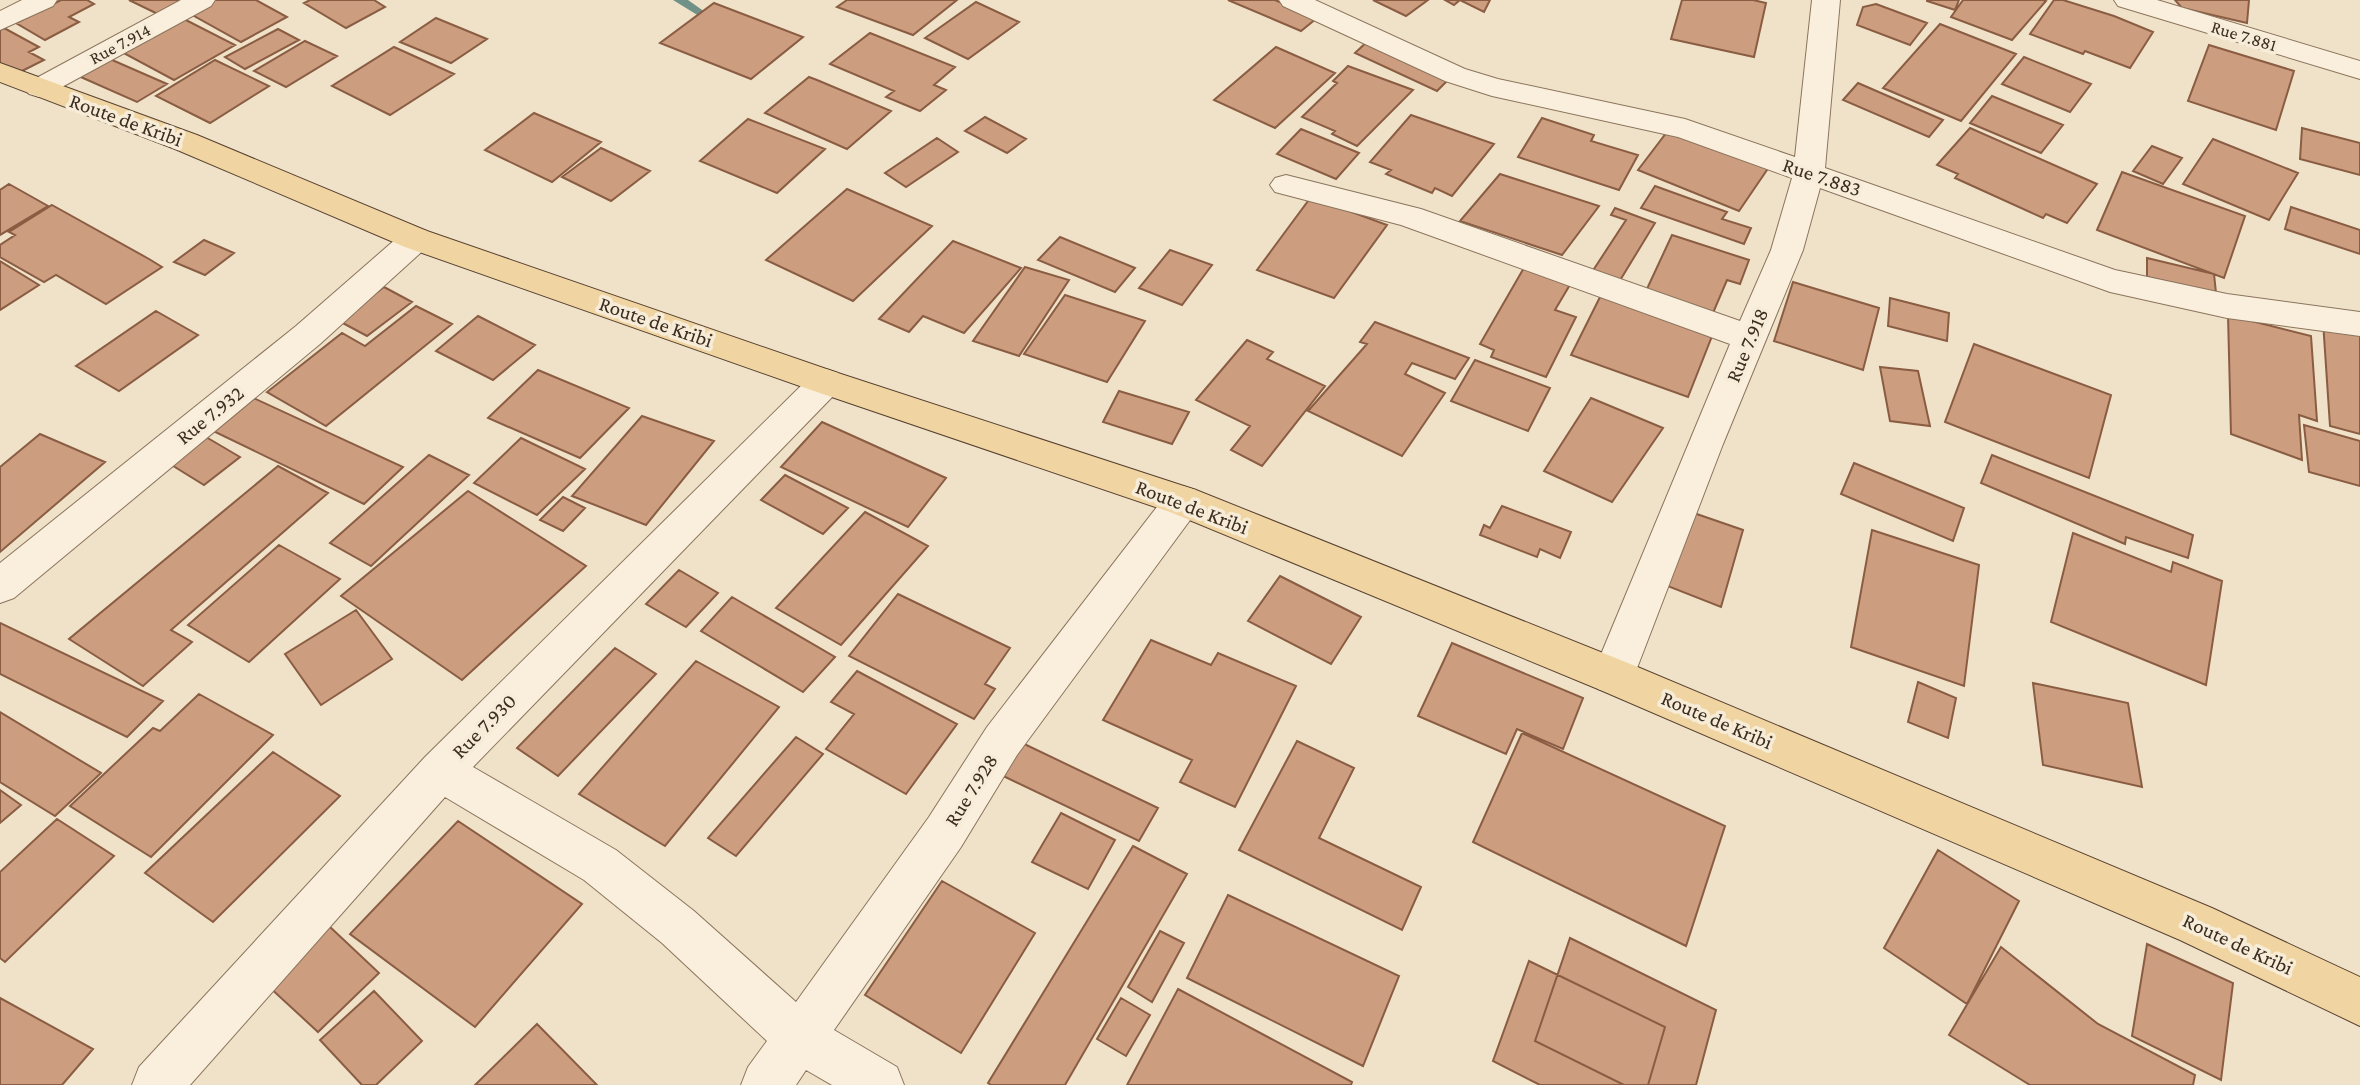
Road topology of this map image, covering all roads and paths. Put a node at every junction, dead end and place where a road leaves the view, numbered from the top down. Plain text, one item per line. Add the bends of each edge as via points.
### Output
1 (43, 0) edge
2 (201, 0) edge
3 (1293, 0) edge
4 (2128, 0) edge
5 (1819, 1) edge
6 (0, 22) edge
7 (2360, 70) edge
8 (0, 72) edge
9 (39, 88) junction
10 (1809, 173) junction
11 (1286, 185) dead end
12 (416, 239) junction
13 (2360, 324) edge
14 (1750, 338) junction
15 (827, 382) junction
16 (1183, 501) junction
17 (0, 586) edge
18 (1613, 676) junction
19 (440, 771) junction
20 (2360, 1002) edge
21 (800, 1038) junction
22 (157, 1085) edge
23 (766, 1085) edge
24 (879, 1085) edge

1 - 6 street
2 - 9 street, Rue 7.914
3 - 10 street, Rue 7.883 via 1455,75 1685,129
4 - 7 street, Rue 7.881
5 - 10 street, Rue 7.918
8 - 9 main road, Route de Kribi
9 - 12 main road, Route de Kribi via 186,142
10 - 13 street, Rue 7.883 via 2110,280 2227,306
10 - 14 street, Rue 7.918 via 1787,250
11 - 14 street via 1410,218
12 - 15 main road, Route de Kribi
12 - 17 street, Rue 7.932 via 308,335
14 - 18 street, Rue 7.918
15 - 16 main road, Route de Kribi
15 - 19 street, Rue 7.930
16 - 18 main road, Route de Kribi
16 - 21 street, Rue 7.928 via 1002,741 945,832
18 - 20 main road, Route de Kribi via 2196,924
19 - 21 street via 600,865 678,927
19 - 22 street, Rue 7.930
21 - 23 street, Rue 7.928
21 - 24 street

